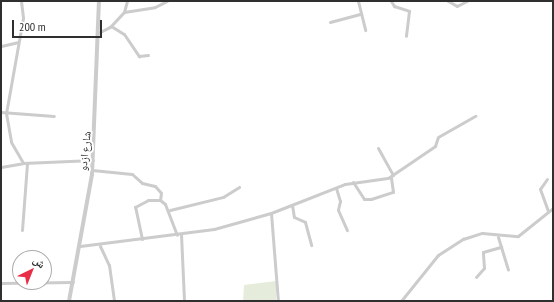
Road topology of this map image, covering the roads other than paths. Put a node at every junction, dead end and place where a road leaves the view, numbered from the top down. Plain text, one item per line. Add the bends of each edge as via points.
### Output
1 (21, 1) edge
2 (98, 1) edge
3 (127, 1) edge
4 (167, 1) edge
5 (358, 1) edge
6 (392, 1) edge
7 (448, 1) edge
8 (466, 1) edge
9 (124, 12) junction
10 (360, 14) junction
11 (330, 22) dead end
12 (111, 26) junction
13 (364, 30) dead end
14 (98, 33) junction
15 (406, 36) dead end
16 (18, 42) junction
17 (1, 46) edge
18 (148, 55) dead end
19 (1, 112) edge
20 (6, 113) junction
21 (54, 116) dead end
22 (475, 116) dead end
23 (378, 148) dead end
24 (93, 160) junction
25 (25, 163) junction
26 (1, 167) edge
27 (92, 170) junction
28 (392, 176) junction
29 (547, 179) dead end
30 (353, 182) junction
31 (239, 187) dead end
32 (336, 188) junction
33 (160, 200) junction
34 (292, 205) junction
35 (553, 208) edge
36 (170, 210) junction
37 (548, 211) junction
38 (271, 213) junction
39 (22, 230) dead end
40 (346, 230) dead end
41 (181, 234) junction
42 (177, 235) junction
43 (498, 237) junction
44 (142, 239) junction
45 (311, 245) dead end
46 (80, 246) junction
47 (100, 246) junction
48 (501, 247) junction
49 (508, 269) dead end
50 (476, 277) dead end
51 (52, 282) edge
52 (73, 282) junction
53 (1, 283) edge
54 (12, 283) edge
55 (69, 301) edge
56 (114, 301) edge
57 (183, 301) edge
58 (278, 301) edge
59 (401, 301) edge

1 - 16 street via 23,18
2 - 14 street, شارع ازدو
3 - 9 street
4 - 9 street via 155,7
5 - 10 street
6 - 15 street via 394,6 410,13
7 - 8 street via 457,6
9 - 12 street
10 - 11 street
10 - 13 street
12 - 14 street
12 - 18 street via 124,34 139,56
14 - 24 street, شارع ازدو
16 - 17 street
16 - 20 street
19 - 20 street
20 - 21 street
20 - 25 street via 11,142
22 - 28 street via 438,136 435,146
23 - 28 street
24 - 25 street
24 - 27 street, شارع ازدو
25 - 26 street
25 - 39 street
27 - 33 street via 132,174 142,183 155,186 161,193
27 - 46 street, شارع ازدو
28 - 30 street
28 - 30 street via 393,192 366,200
29 - 37 street via 540,189
30 - 32 street
31 - 36 street via 223,197
32 - 34 street
32 - 40 street via 340,201 338,210
33 - 36 street
33 - 44 street via 141,202 135,207
34 - 38 street
34 - 45 street via 294,217 305,222
35 - 37 street
36 - 42 street
37 - 43 street via 518,236
38 - 41 street
38 - 58 street
41 - 42 street
41 - 57 street
42 - 44 street
43 - 48 street
43 - 59 street via 475,235 438,255
44 - 47 street
46 - 47 street
46 - 52 street, شارع ازدو
47 - 56 street via 109,265
48 - 49 street
48 - 50 street via 483,252 484,268
51 - 52 street
52 - 55 street, شارع ازدو
53 - 54 street

